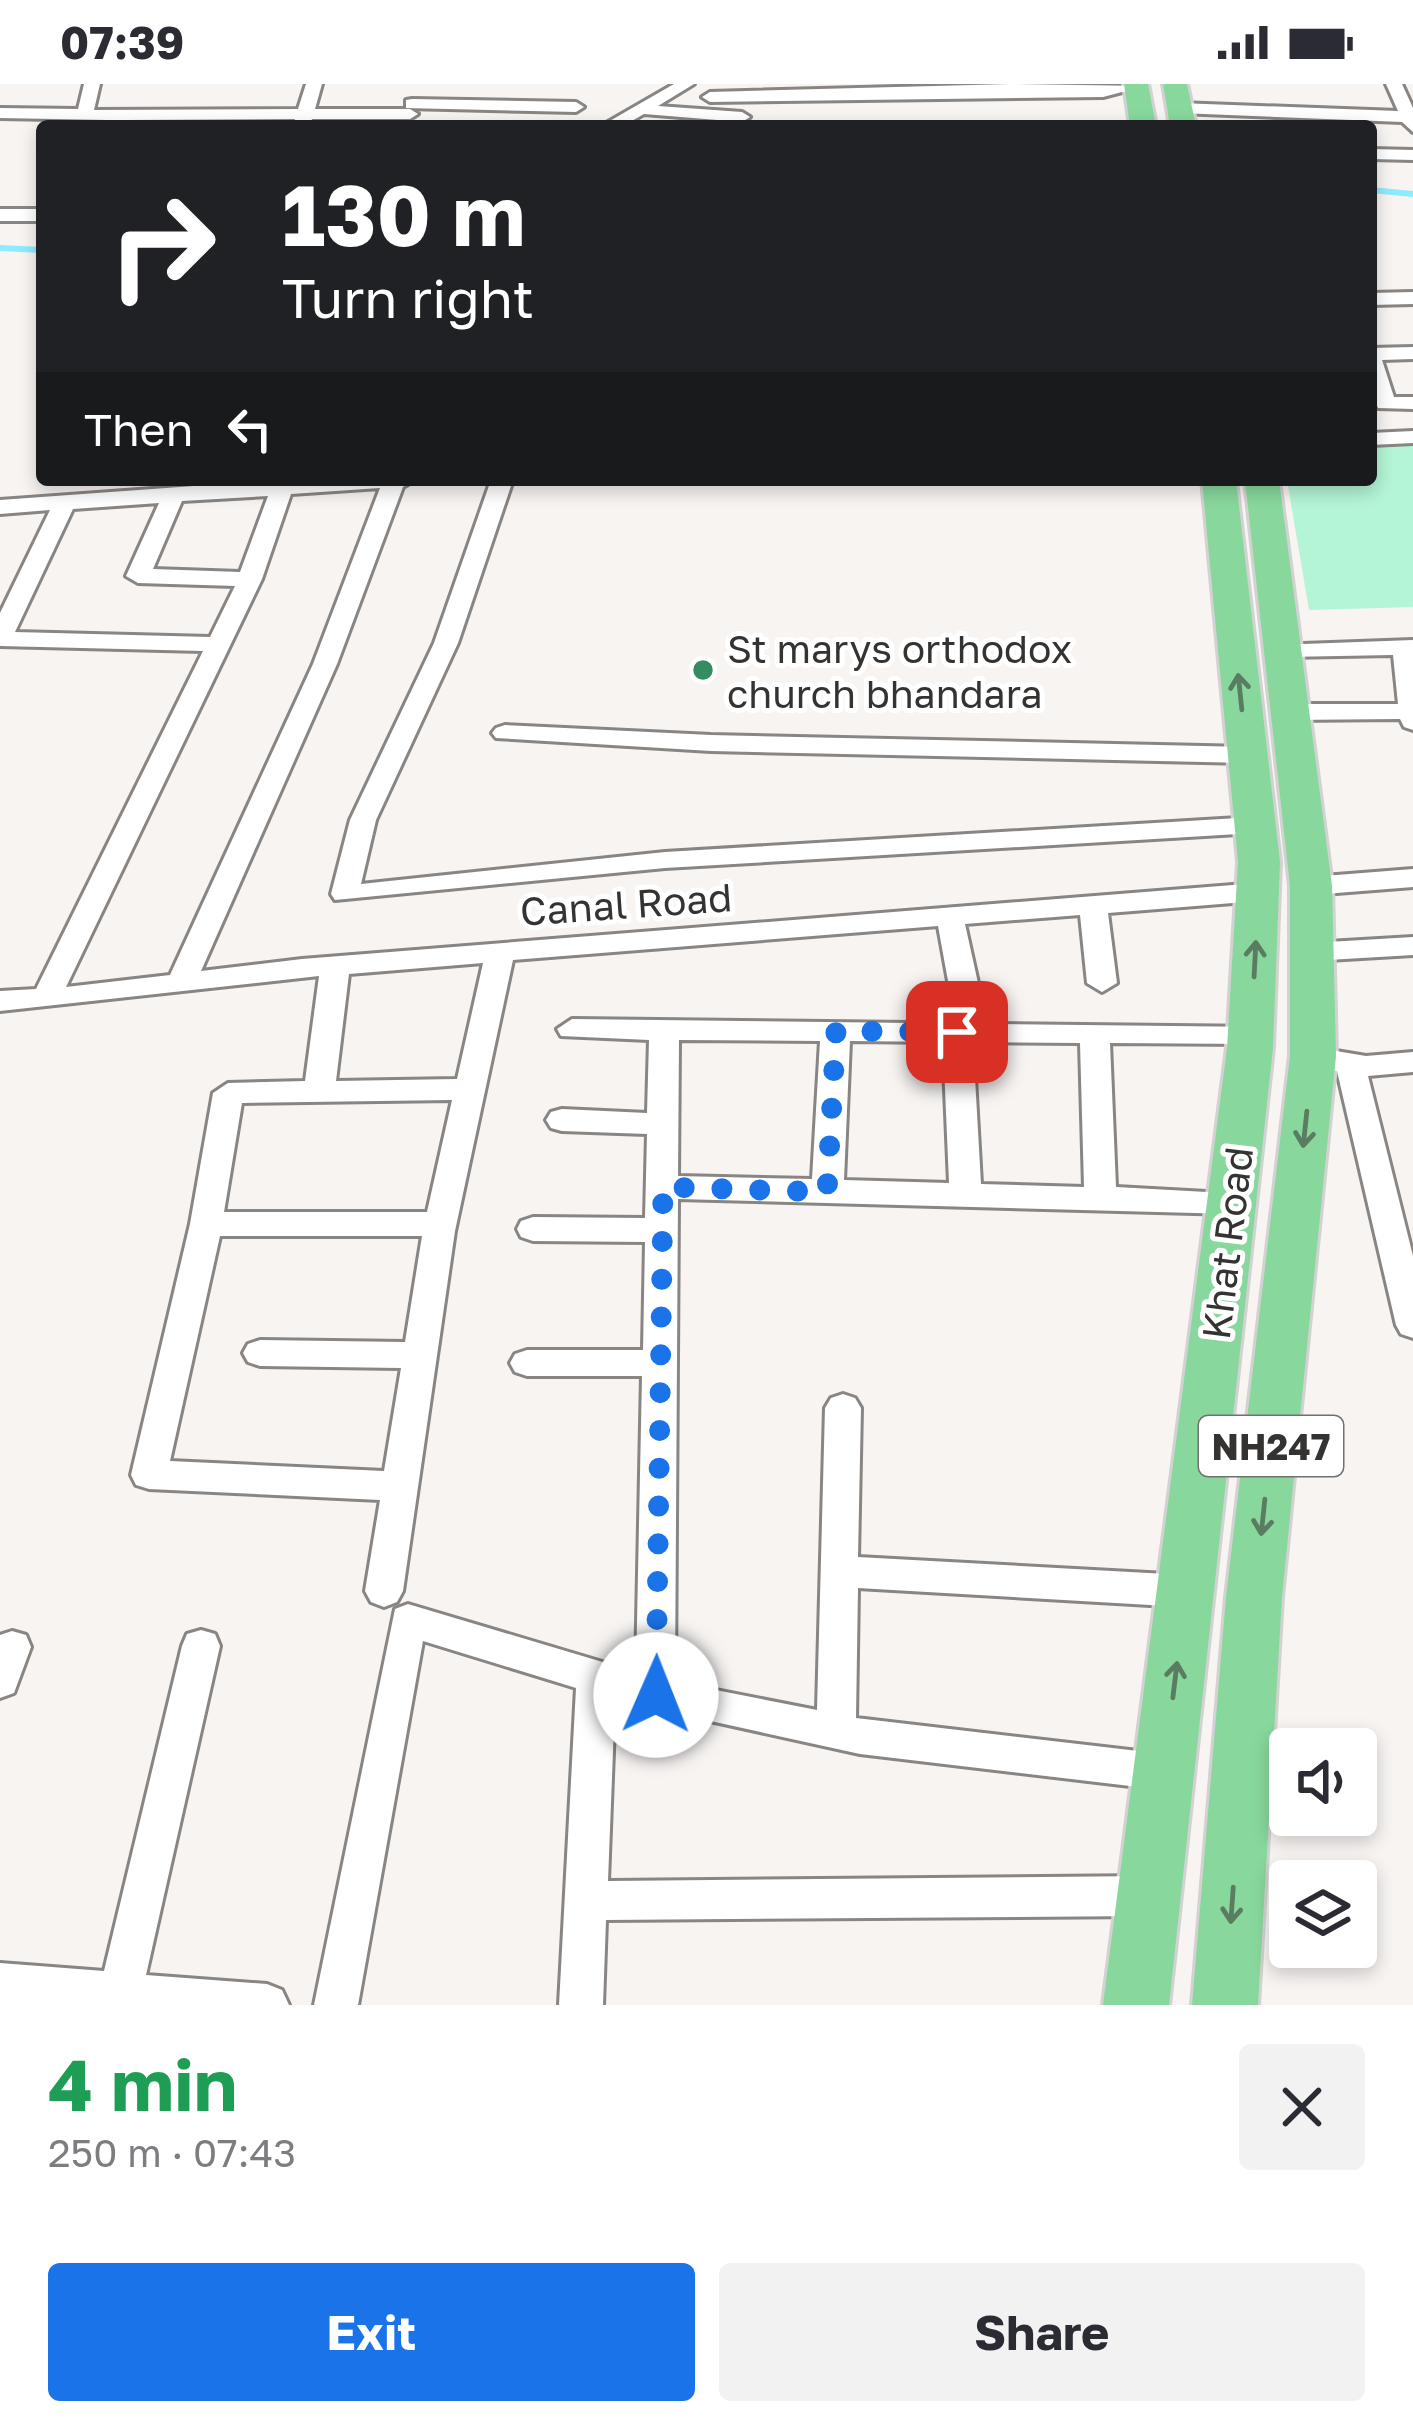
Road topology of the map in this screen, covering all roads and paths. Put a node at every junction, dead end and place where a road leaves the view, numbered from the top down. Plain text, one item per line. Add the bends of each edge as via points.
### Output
1 (92, 84) edge
2 (314, 84) edge
3 (417, 84) edge
4 (687, 84) edge
5 (1394, 84) edge
6 (1137, 85) edge
7 (1017, 88) edge
8 (868, 90) edge
9 (768, 91) edge
10 (710, 97) junction
11 (1179, 106) edge
12 (576, 107) dead end
13 (640, 108) junction
14 (0, 113) edge
15 (85, 114) junction
16 (410, 115) edge
17 (116, 120) edge
18 (303, 120) edge
19 (620, 120) edge
20 (729, 120) edge
21 (748, 120) edge
22 (1142, 120) edge
23 (1412, 120) edge
24 (1377, 154) edge
25 (1413, 155) edge
26 (0, 215) edge
27 (36, 215) edge
28 (1413, 298) edge
29 (1377, 299) edge
30 (1413, 353) edge
31 (1377, 355) edge
32 (1377, 376) edge
33 (1385, 404) junction
34 (1413, 404) edge
35 (1406, 437) edge
36 (206, 486) edge
37 (283, 486) edge
38 (392, 486) edge
39 (500, 486) edge
40 (1220, 486) edge
41 (1263, 486) edge
42 (103, 490) edge
43 (175, 493) junction
44 (65, 502) junction
45 (0, 507) edge
46 (250, 579) junction
47 (0, 638) edge
48 (217, 644) junction
49 (1408, 647) edge
50 (1285, 650) junction
51 (1290, 712) junction
52 (1412, 715) edge
53 (505, 733) dead end
54 (1247, 754) junction
55 (1255, 825) junction
56 (1413, 878) edge
57 (1311, 886) junction
58 (1258, 892) junction
59 (1093, 907) junction
60 (950, 918) junction
61 (1413, 946) edge
62 (500, 953) junction
63 (1311, 953) junction
64 (335, 966) junction
65 (1102, 983) dead end
66 (181, 984) junction
67 (965, 992) dead end
68 (46, 998) junction
69 (0, 1001) edge
70 (572, 1030) dead end
71 (664, 1030) junction
72 (836, 1031) junction
73 (957, 1032) junction
74 (1095, 1033) junction
75 (1251, 1034) junction
76 (1331, 1060) junction
77 (1413, 1063) edge
78 (470, 1089) junction
79 (319, 1091) junction
80 (562, 1120) dead end
81 (664, 1124) junction
82 (663, 1187) junction
83 (827, 1192) junction
84 (966, 1195) junction
85 (1100, 1199) junction
86 (1232, 1202) junction
87 (206, 1224) junction
88 (440, 1224) junction
89 (533, 1229) dead end
90 (663, 1230) junction
91 (1413, 1325) edge
92 (260, 1353) dead end
93 (420, 1355) junction
94 (526, 1363) dead end
95 (660, 1363) junction
96 (843, 1408) dead end
97 (400, 1486) junction
98 (839, 1571) junction
99 (384, 1591) dead end
100 (1186, 1591) junction
101 (201, 1646) dead end
102 (596, 1677) junction
103 (656, 1695) junction
104 (836, 1731) junction
105 (1164, 1772) junction
106 (1240, 1785) junction
107 (1149, 1896) junction
108 (586, 1901) junction
109 (0, 1984) edge
110 (120, 1994) junction
111 (249, 2004) edge
112 (267, 2005) edge
113 (336, 2005) edge
114 (581, 2005) edge
115 (1136, 2005) edge
116 (1225, 2005) edge

1 - 15 street
2 - 18 street
3 - 16 street
4 - 10 street
4 - 13 street
5 - 23 street
6 - 7 street via 1103,92
6 - 22 highway
7 - 8 street
8 - 9 street
9 - 10 street
10 - 21 street
11 - 23 street
12 - 16 street
13 - 19 street
13 - 20 street
14 - 15 street
15 - 17 street
16 - 18 street
17 - 18 street
24 - 25 street
26 - 27 street
28 - 29 street
30 - 31 street
32 - 33 street
33 - 34 street
33 - 35 street
36 - 43 street
37 - 46 street
38 - 66 street via 325,664
39 - 55 street via 446,643 364,820 345,894 664,860
54 -> 40 highway, Khat Road / NH247
41 - 50 highway, Khat Road / NH247
42 - 43 street
42 - 44 street
43 - 46 street via 139,576
44 - 45 street
44 - 47 street
46 - 48 street
47 - 48 street
48 - 68 street
49 - 50 street
49 - 52 street
50 - 51 highway, Khat Road / NH247
51 - 52 street
51 - 57 highway, Khat Road / NH247
53 - 54 street
54 - 55 highway, Khat Road / NH247
55 - 58 highway, Khat Road / NH247
56 - 57 street
57 - 58 highway
57 - 63 highway, Khat Road / NH247
58 - 59 street, Canal Road
75 -> 58 highway, Khat Road / NH247
59 - 60 street, Canal Road
59 - 65 street
60 - 62 street, Canal Road
60 - 67 street
61 - 63 street
62 - 64 street, Canal Road
62 - 78 street
63 - 76 highway, Khat Road / NH247
64 - 66 street, Canal Road
64 - 79 street
66 - 68 street, Canal Road
68 - 69 street, Canal Road
70 - 71 street
71 - 72 street
71 - 81 street
72 - 73 street
72 - 83 street
73 - 74 street
73 - 84 street
74 - 75 street
74 - 85 street
75 - 86 highway, Khat Road / NH247
76 - 77 street
76 - 91 street
76 -> 106 highway, Khat Road / NH247 via 1254,1597
78 - 79 street
78 - 88 street
79 - 87 street via 228,1093
80 - 81 street
81 - 82 street
82 - 83 street
82 - 90 street
83 - 84 street
84 - 85 street
85 - 86 street
86 - 100 highway, Khat Road / NH247
87 - 88 street
87 - 97 street via 149,1475
88 - 93 street
89 - 90 street
90 - 95 street
92 - 93 street
93 - 97 street
94 - 95 street
95 - 103 street
96 - 98 street
97 - 99 street
98 - 100 street
98 - 104 street
105 -> 100 highway, Khat Road / NH247
101 - 110 street
102 - 103 street
102 - 108 street
102 - 113 street via 408,1620
103 - 104 street
104 - 105 street
105 - 106 highway
105 - 107 highway, Khat Road / NH247
106 -> 116 highway, Khat Road / NH247
107 - 108 street
107 - 115 highway, Khat Road / NH247
108 - 114 street
109 - 110 street
110 - 111 street
111 - 112 street

